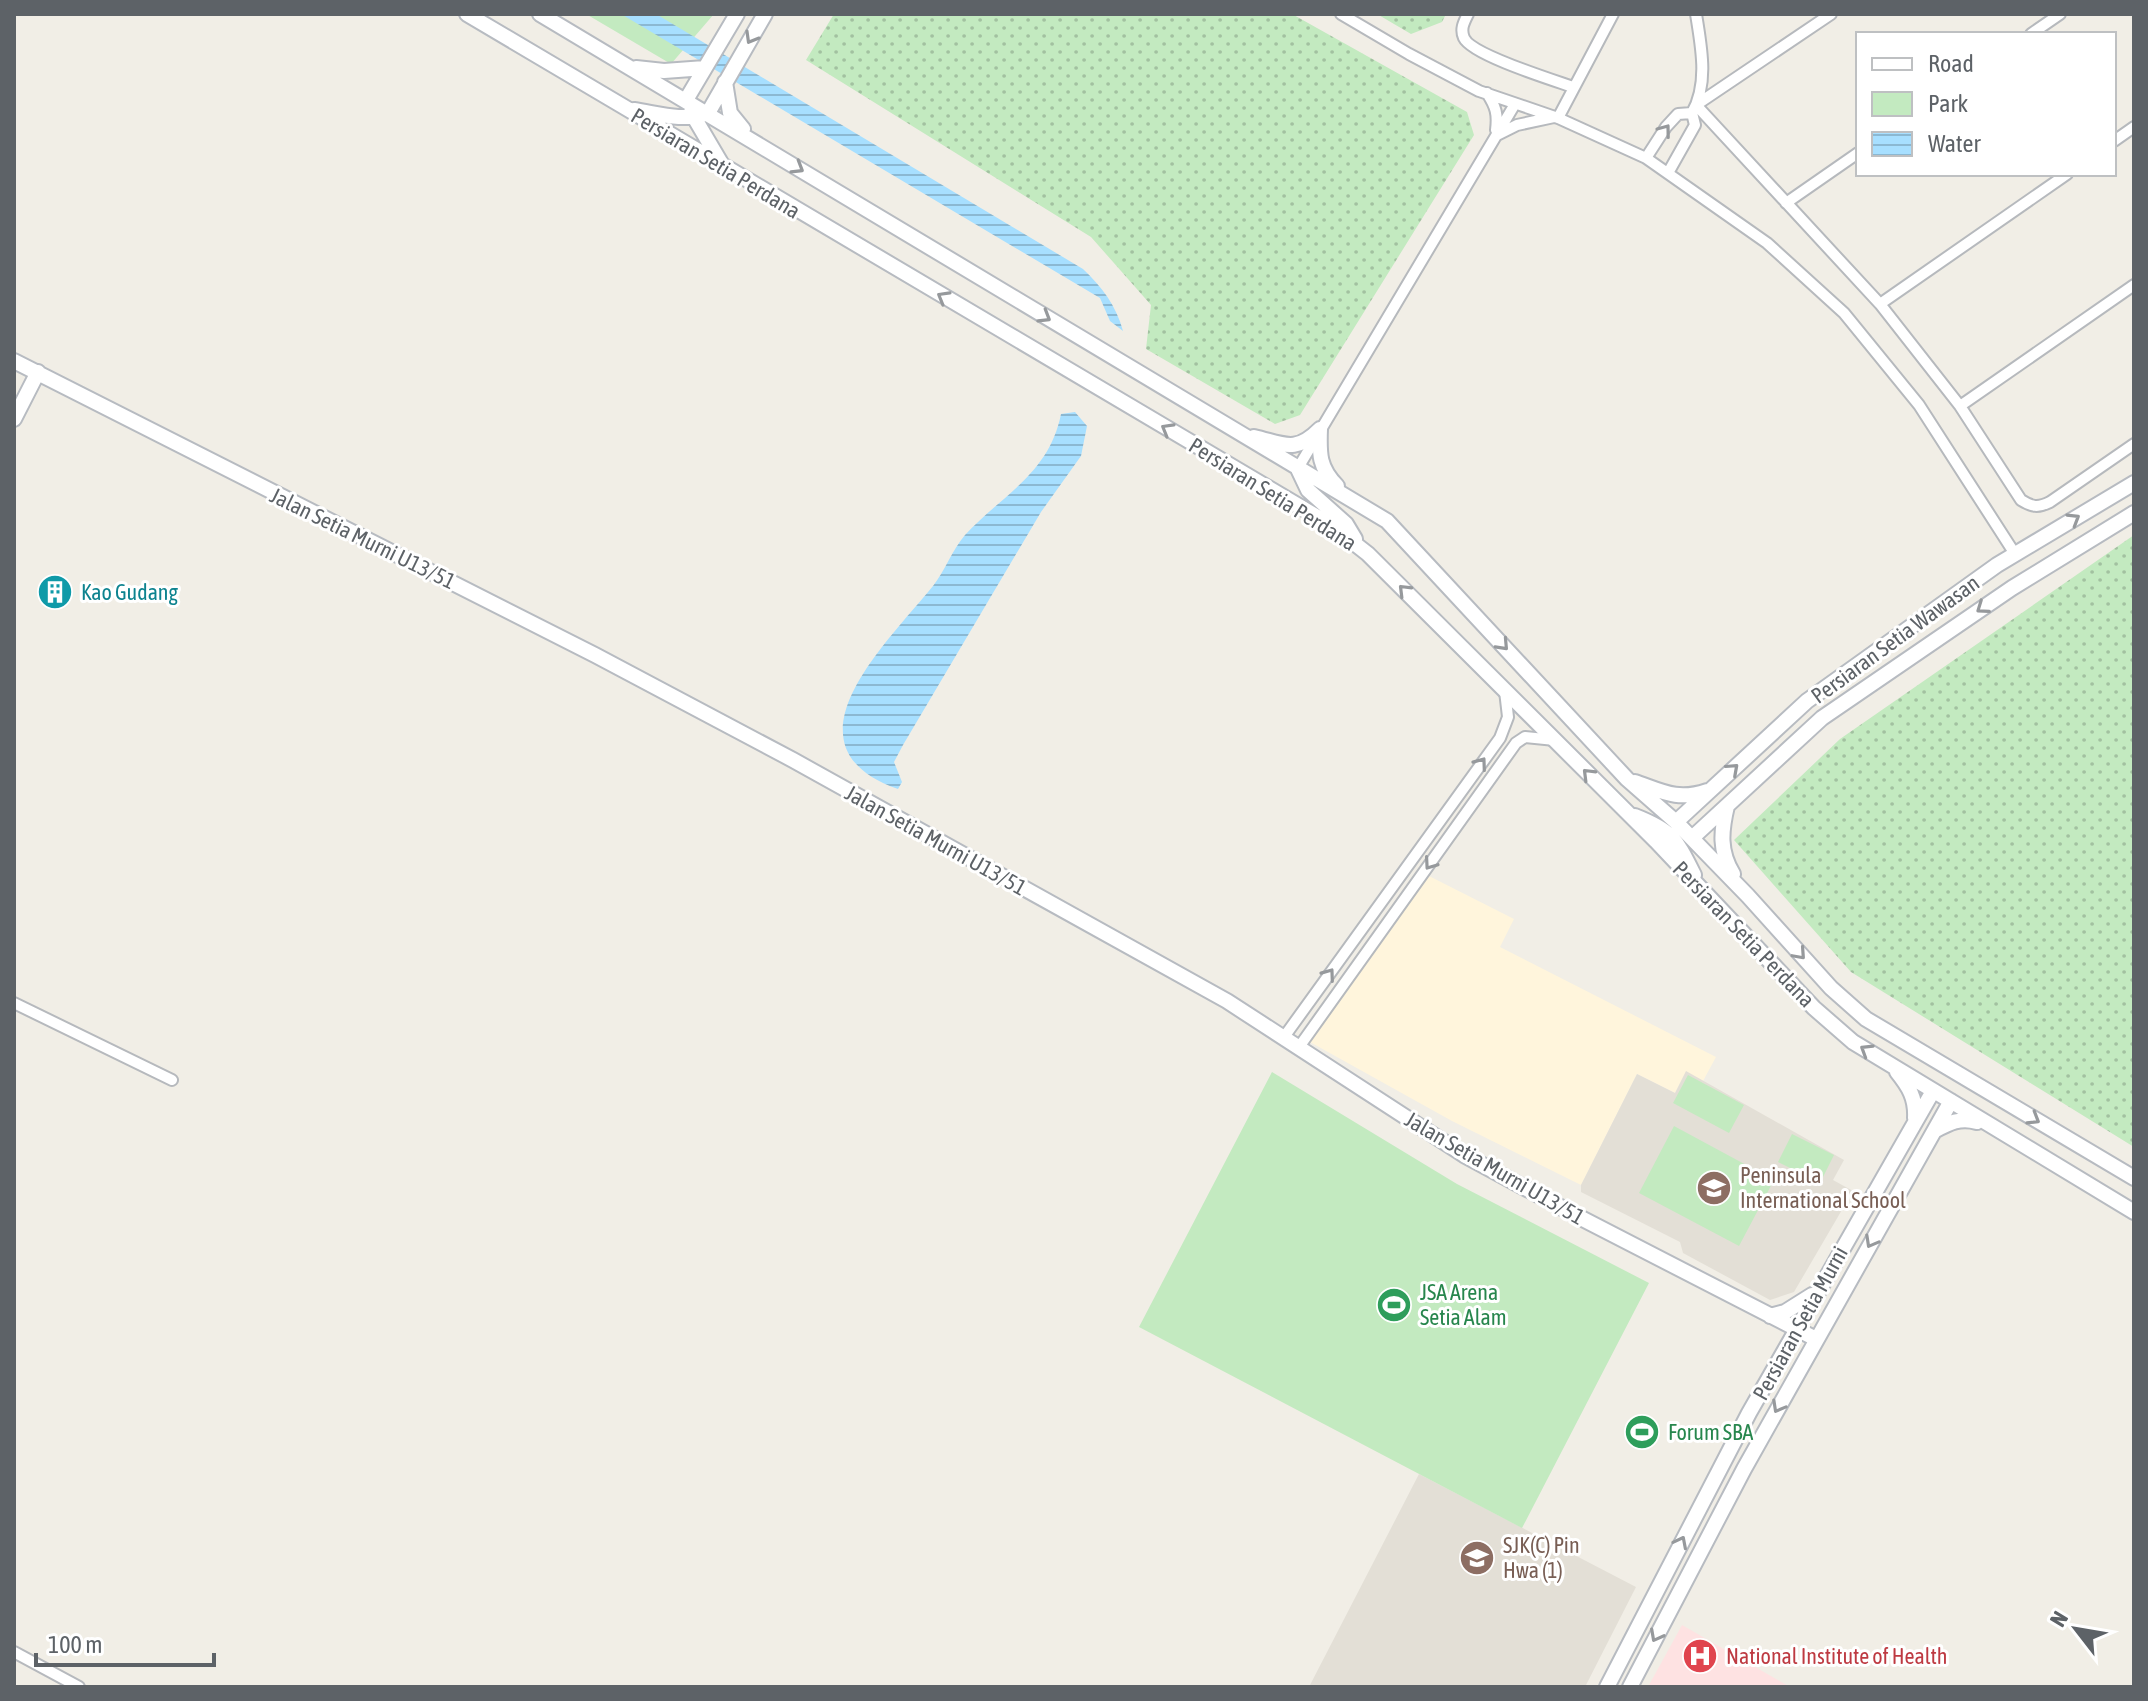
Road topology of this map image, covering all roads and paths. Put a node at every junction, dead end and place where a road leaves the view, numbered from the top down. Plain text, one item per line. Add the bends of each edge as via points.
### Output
1 (467, 14) edge
2 (540, 14) edge
3 (737, 14) edge
4 (765, 14) edge
5 (1341, 14) edge
6 (1468, 14) edge
7 (1613, 14) edge
8 (1696, 14) edge
9 (1831, 14) edge
10 (2060, 14) edge
11 (2034, 32) edge
12 (628, 66) junction
13 (706, 67) junction
14 (726, 80) junction
15 (1573, 87) junction
16 (1487, 93) junction
17 (686, 100) junction
18 (1515, 104) junction
19 (1694, 109) junction
20 (626, 110) junction
21 (700, 116) junction
22 (1556, 118) junction
23 (2134, 127) edge
24 (1495, 136) junction
25 (2116, 140) edge
26 (754, 141) junction
27 (1856, 154) edge
28 (1646, 158) junction
29 (726, 169) junction
30 (1668, 173) junction
31 (2064, 176) edge
32 (1786, 203) junction
33 (2134, 285) edge
34 (1880, 304) junction
35 (14, 361) edge
36 (38, 372) junction
37 (1960, 406) junction
38 (14, 419) edge
39 (1320, 429) junction
40 (1238, 433) junction
41 (2134, 444) edge
42 (1298, 468) junction
43 (2134, 483) edge
44 (1356, 503) junction
45 (2134, 513) edge
46 (1362, 549) junction
47 (2015, 554) junction
48 (2048, 566) junction
49 (2007, 590) junction
50 (1505, 690) junction
51 (1555, 740) junction
52 (1627, 779) junction
53 (1710, 789) junction
54 (1727, 805) junction
55 (1627, 812) junction
56 (1676, 822) junction
57 (1675, 838) junction
58 (1692, 838) junction
59 (1701, 889) junction
60 (1748, 896) junction
61 (14, 1003) edge
62 (1284, 1037) junction
63 (1299, 1047) junction
64 (1917, 1050) junction
65 (1893, 1066) junction
66 (172, 1080) dead end
67 (1948, 1084) junction
68 (1933, 1091) junction
69 (1991, 1094) junction
70 (1951, 1101) junction
71 (1914, 1122) junction
72 (1933, 1132) junction
73 (2004, 1132) junction
74 (2134, 1178) edge
75 (2134, 1212) edge
76 (1817, 1291) junction
77 (1770, 1316) junction
78 (1795, 1328) junction
79 (1816, 1339) junction
80 (1778, 1360) junction
81 (14, 1652) edge
82 (79, 1687) edge
83 (1607, 1687) edge
84 (1630, 1687) edge

1 - 20 main road, Persiaran Setia Perdana
2 - 12 main road, Persiaran Setia Perdana
3 - 13 main road
4 -> 14 main road
5 - 16 street
6 - 15 street via 1462,26 1470,46
7 - 15 street
8 - 19 street via 1704,62
9 - 19 street
10 - 11 street
12 - 13 main road via 664,71
12 - 17 main road, Persiaran Setia Perdana
13 - 17 main road
14 - 21 main road
14 - 26 main road via 730,113
15 - 22 street
16 - 18 street
16 - 24 street via 1498,117
17 - 21 main road, Persiaran Setia Perdana
18 - 22 street
18 - 24 street
28 -> 19 street via 1678,114
19 - 30 street via 1695,125
19 - 32 street
20 - 21 main road via 674,118
20 - 29 main road, Persiaran Setia Perdana
21 - 26 main road, Persiaran Setia Perdana
21 - 29 main road
22 - 24 street via 1517,125
22 - 28 street
23 - 25 street
24 - 39 street
26 -> 40 main road, Persiaran Setia Perdana
27 - 32 street
28 - 30 street
46 -> 29 main road, Persiaran Setia Perdana via 1317,517
30 - 47 street via 1767,243 1844,313 1919,405
31 - 34 street
32 - 34 street
33 - 37 street
34 - 37 street
35 - 36 main road, Jalan Setia Murni U13/51
36 - 38 main road
36 - 62 main road, Jalan Setia Murni U13/51 via 764,745
37 - 41 street via 2030,506 2050,502
39 - 40 main road via 1308,441 1290,447
39 - 42 street
39 - 44 main road via 1319,459 1325,473
40 - 42 main road, Persiaran Setia Perdana
42 - 44 main road, Persiaran Setia Perdana
42 - 46 main road via 1308,490 1346,524
47 -> 43 main road, Persiaran Setia Wawasan
44 -> 52 main road, Persiaran Setia Perdana via 1387,521
45 - 48 main road, Persiaran Setia Wawasan
50 -> 46 main road, Persiaran Setia Perdana
47 - 48 main road
47 - 49 main road
53 -> 47 main road, Persiaran Setia Wawasan via 1807,701
48 - 49 main road, Persiaran Setia Wawasan
49 -> 54 main road, Persiaran Setia Wawasan via 1822,718
50 - 51 main road, Persiaran Setia Perdana
62 -> 50 street via 1500,738 1508,717
55 -> 51 main road, Persiaran Setia Perdana
51 -> 63 street via 1525,737 1516,743
52 - 53 main road via 1678,797
52 - 56 main road, Persiaran Setia Perdana
53 - 56 main road, Persiaran Setia Wawasan
54 - 58 main road, Persiaran Setia Wawasan
54 - 60 main road via 1722,849
55 - 57 main road
55 - 59 main road, Persiaran Setia Perdana
56 - 57 main road
56 - 58 main road, Persiaran Setia Perdana
57 - 58 main road
57 - 59 main road
58 - 60 main road, Persiaran Setia Perdana
65 -> 59 main road, Persiaran Setia Perdana via 1853,1042 1814,1008
60 -> 64 main road, Persiaran Setia Perdana via 1831,988 1866,1019
61 - 66 street
62 - 63 main road, Jalan Setia Murni U13/51
63 - 77 main road, Jalan Setia Murni U13/51 via 1464,1155
64 - 67 main road
64 - 69 main road, Persiaran Setia Perdana
65 - 68 main road, Persiaran Setia Perdana
65 - 71 main road via 1912,1094
67 - 68 main road
67 - 69 main road
67 - 70 main road
68 - 70 main road, Persiaran Setia Perdana
68 - 71 main road, Persiaran Setia Murni
69 -> 74 main road, Persiaran Setia Perdana
70 - 72 main road, Persiaran Setia Murni
70 - 73 main road, Persiaran Setia Perdana
71 - 76 main road, Persiaran Setia Murni
72 - 73 main road via 1964,1119
72 -> 79 main road, Persiaran Setia Murni
73 - 75 main road, Persiaran Setia Perdana
76 - 77 main road
76 - 78 main road, Persiaran Setia Murni
77 - 78 main road, Jalan Setia Murni U13/51
77 - 80 main road via 1779,1333
78 - 79 main road, Jalan Setia Murni U13/51
78 - 80 main road, Persiaran Setia Murni
79 -> 84 main road, Persiaran Setia Murni
83 -> 80 main road, Persiaran Setia Murni
81 - 82 street

